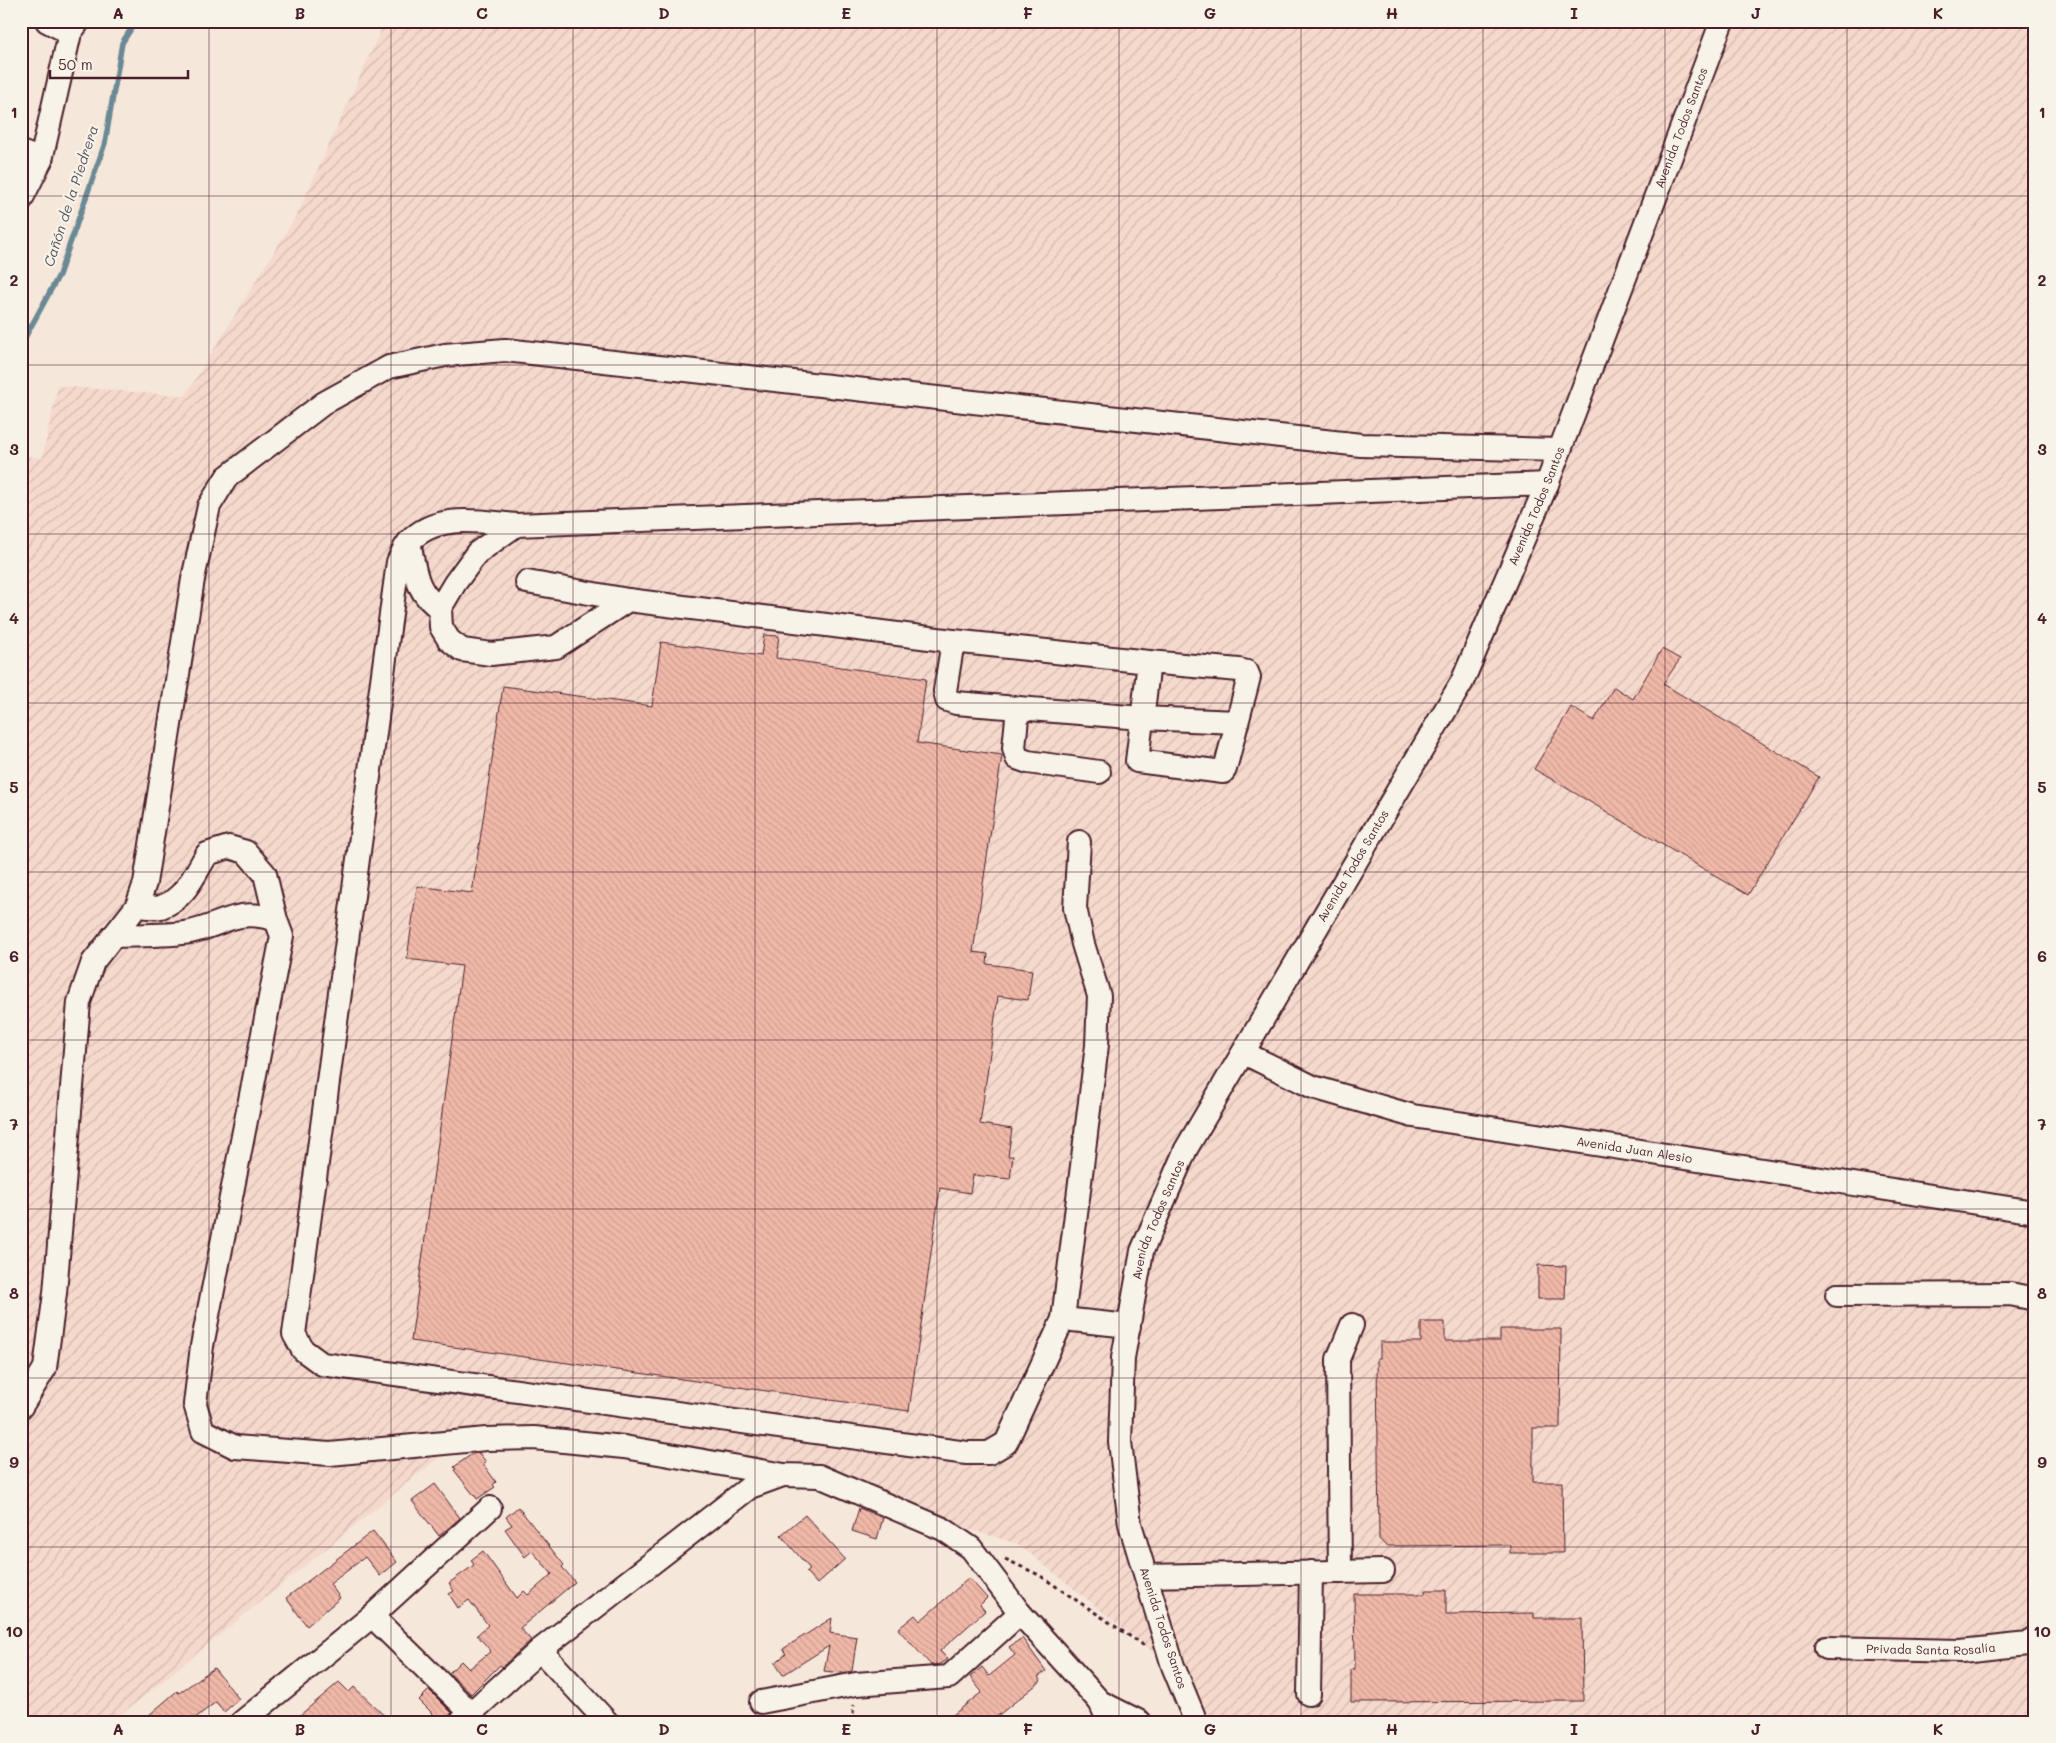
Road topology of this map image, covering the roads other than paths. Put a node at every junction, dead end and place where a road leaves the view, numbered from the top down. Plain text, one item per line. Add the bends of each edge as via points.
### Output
1 (47, 21) edge
2 (1722, 21) edge
3 (74, 27) edge
4 (31, 156) edge
5 (21, 200) edge
6 (1560, 450) junction
7 (1547, 484) junction
8 (516, 525) junction
9 (409, 542) junction
10 (527, 582) dead end
11 (628, 600) junction
12 (440, 608) junction
13 (953, 641) junction
14 (1149, 662) junction
15 (1018, 708) junction
16 (1142, 718) junction
17 (1237, 722) junction
18 (1099, 772) dead end
19 (1079, 842) dead end
20 (138, 906) junction
21 (276, 920) junction
22 (113, 936) junction
23 (1244, 1053) junction
24 (2035, 1212) edge
25 (1837, 1295) dead end
26 (2035, 1298) edge
27 (1063, 1319) junction
28 (1352, 1325) dead end
29 (1129, 1326) junction
30 (21, 1407) edge
31 (784, 1475) junction
32 (490, 1508) dead end
33 (1383, 1571) dead end
34 (1312, 1572) junction
35 (1340, 1572) junction
36 (1146, 1576) junction
37 (1020, 1613) junction
38 (372, 1616) junction
39 (2035, 1638) edge
40 (1826, 1648) dead end
41 (540, 1650) junction
42 (1309, 1694) dead end
43 (762, 1702) dead end
44 (1105, 1712) edge
45 (466, 1718) edge
46 (242, 1722) edge
47 (607, 1722) edge
48 (1140, 1722) edge
49 (1196, 1722) edge

1 - 3 street
2 - 6 street, Avenida Todos Santos
3 - 4 street
4 - 5 street
6 - 7 street, Avenida Todos Santos
6 - 20 street via 1361,445 505,350 445,355 389,367 324,403 227,477 209,506 193,579 146,884
7 - 8 street
7 - 23 street, Avenida Todos Santos via 1462,682
8 - 9 street via 453,520 425,530
8 - 12 street via 477,552
9 - 12 street via 423,594
9 - 27 street via 398,562 294,1334 303,1350 322,1364 967,1453 989,1453 1006,1443
10 - 11 street
11 - 12 street via 556,647 491,654 462,650 449,640 441,627
11 - 13 street
13 - 14 street
13 - 15 street via 944,691 947,700
14 - 16 street
14 - 17 street via 1247,672 1249,677
15 - 16 street
15 - 18 street via 1014,748 1018,758
16 - 17 street
16 - 17 street via 1137,761 1218,773 1225,769
19 - 27 street via 1075,908 1099,996 1097,1044
20 - 21 street via 160,908 176,899 188,887 207,854 229,847 246,852 265,874
20 - 22 street
21 - 22 street via 260,915 240,915 190,932
21 - 31 street via 282,936 202,1346 195,1404 203,1431 235,1447 330,1454 486,1439 534,1438 624,1448
22 - 30 street via 93,962 79,1002 55,1293 45,1368
23 - 24 street, Avenida Juan Alesio via 1313,1087 1413,1116
23 - 29 street, Avenida Todos Santos via 1186,1149 1145,1243
25 - 26 street via 2010,1294
27 - 29 street
28 - 35 street via 1338,1359
29 - 36 street, Avenida Todos Santos via 1124,1358 1120,1442 1130,1524
31 - 37 street via 819,1476 944,1530 971,1548
31 - 41 street via 750,1487
32 - 38 street
33 - 35 street
34 - 35 street
34 - 36 street
34 - 42 street
36 - 49 street, Avenida Todos Santos via 1173,1666
37 - 43 street via 950,1677 856,1684
37 - 44 street
38 - 45 street
38 - 46 street
39 - 40 street, Privada Santa Rosalía via 2029,1644 1960,1651
41 - 45 street
41 - 47 street
44 - 48 street

